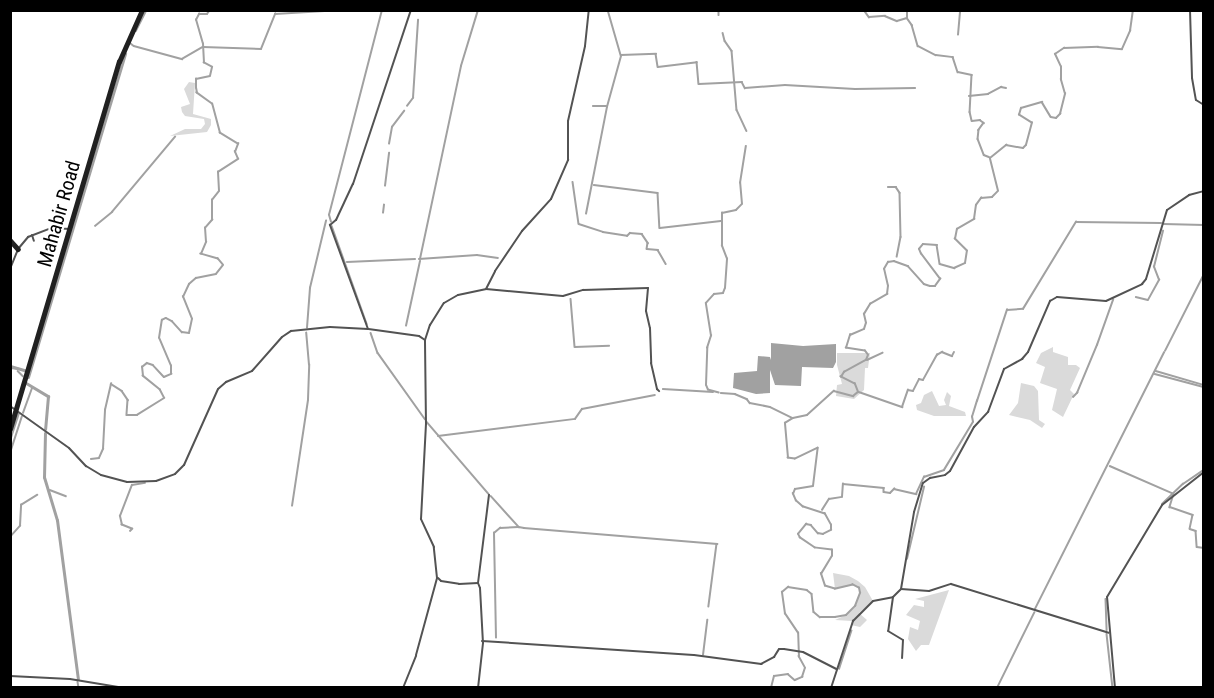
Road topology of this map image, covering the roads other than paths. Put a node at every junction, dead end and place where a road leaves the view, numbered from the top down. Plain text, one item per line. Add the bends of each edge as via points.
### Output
1 (142, 10) edge
2 (411, 10) edge
3 (589, 10) edge
4 (1190, 10) edge
5 (1203, 105) edge
6 (1203, 191) edge
7 (70, 229) junction
8 (32, 235) junction
9 (10, 240) edge
10 (33, 241) dead end
11 (18, 249) junction
12 (10, 269) edge
13 (486, 290) junction
14 (368, 329) junction
15 (425, 340) junction
16 (660, 391) dead end
17 (10, 406) edge
18 (16, 410) junction
19 (10, 429) edge
20 (1203, 472) edge
21 (489, 495) dead end
22 (437, 578) junction
23 (478, 583) junction
24 (901, 589) junction
25 (893, 597) junction
26 (1109, 633) junction
27 (482, 641) junction
28 (902, 658) dead end
29 (837, 669) junction
30 (10, 676) edge
31 (124, 687) edge
32 (403, 687) edge
33 (478, 687) edge
34 (831, 687) edge
35 (1115, 687) edge

1 - 7 street, Mahabir Road via 119,62
2 - 14 street via 353,184 330,225
3 - 13 street via 568,121 566,166 551,200 522,231
4 - 5 street via 1192,78 1196,100
6 - 24 street via 1167,210 1142,284 1106,301 1057,297 1050,301 1028,351 1004,369 987,412 974,427 950,471 923,483
7 - 8 street via 52,228
7 - 18 street, Mahabir Road
8 - 10 street
8 - 11 street
9 - 11 street
11 - 12 street
13 - 15 street via 458,295 444,303
13 - 16 street via 563,296 583,290 648,288 651,363
14 - 15 street
14 - 18 street via 330,327 291,331 282,337 252,371 222,385 184,465 175,474 156,481 127,482 101,475
15 - 22 street via 421,519 434,548
17 - 18 street
18 - 19 street, Mahabir Road
20 - 26 street via 1162,505 1107,597
21 - 23 street
22 - 23 street via 459,584
22 - 32 street via 416,656
23 - 27 street
24 - 25 street
24 - 26 street via 929,591 951,584
25 - 28 street via 888,631 903,640
25 - 29 street via 878,598 858,613
26 - 35 street
27 - 29 street via 694,655 761,664 779,649 795,650
27 - 33 street
29 - 34 street
30 - 31 street via 69,678

